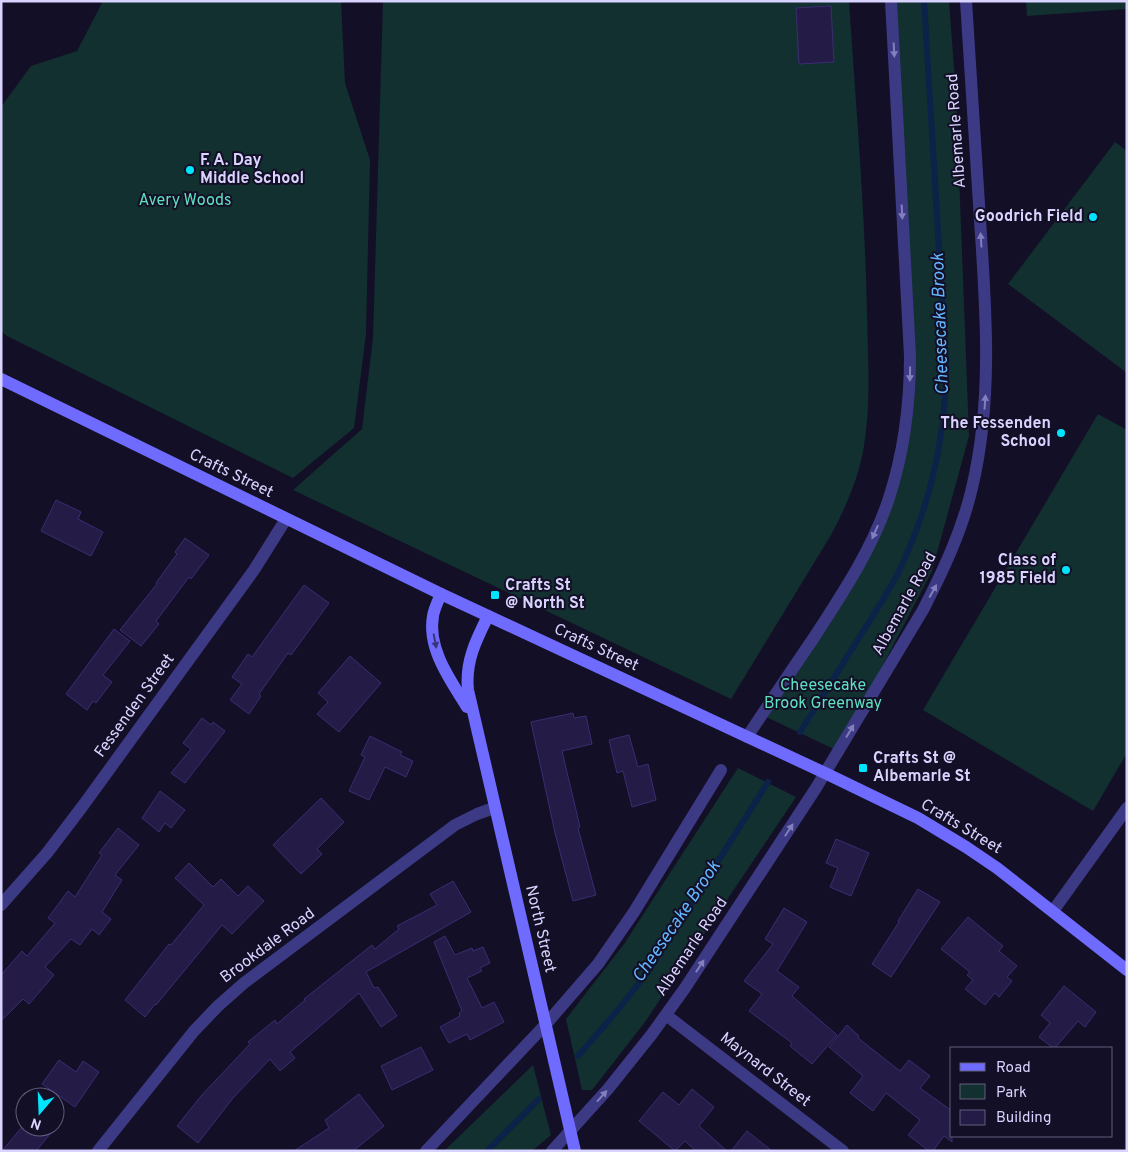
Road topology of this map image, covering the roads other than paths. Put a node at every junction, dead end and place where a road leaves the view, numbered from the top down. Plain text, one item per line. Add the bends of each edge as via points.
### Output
1 (891, 1) edge
2 (966, 1) edge
3 (1, 379) edge
4 (286, 519) junction
5 (441, 594) junction
6 (488, 616) junction
7 (472, 714) junction
8 (747, 737) junction
9 (721, 770) dead end
10 (825, 773) junction
11 (494, 808) junction
12 (1127, 808) edge
13 (1, 905) edge
14 (1053, 911) junction
15 (1127, 970) edge
16 (666, 1014) junction
17 (546, 1024) junction
18 (570, 1132) junction
19 (98, 1151) edge
20 (426, 1151) edge
21 (552, 1151) edge
22 (575, 1151) edge
23 (843, 1151) edge

1 -> 8 street via 910,356 908,404 901,451 888,498 863,559
10 -> 2 street, Albemarle Road via 937,583 960,530 979,455 985,397 986,314
3 - 4 main road, Crafts Street
4 - 5 main road, Crafts Street
4 - 13 street, Fessenden Street via 254,570 82,807
5 - 6 main road, Crafts Street
5 -> 7 main road, North Street via 433,617 434,640 448,675
6 - 7 main road, North Street via 467,670
6 - 8 main road, Crafts Street
7 - 11 main road, North Street
8 - 10 main road, Crafts Street
9 - 17 street via 614,943
10 - 14 main road, Crafts Street via 950,836
16 -> 10 street, Albemarle Road
11 - 17 main road, North Street
11 - 19 street, Brookdale Road via 455,824 231,994 194,1031
12 - 14 street
14 - 15 main road, Crafts Street
18 -> 16 street, Albemarle Road
16 - 23 street, Maynard Street
17 - 18 main road, North Street
17 - 20 street
18 - 21 street, Albemarle Road
18 - 22 main road, North Street

